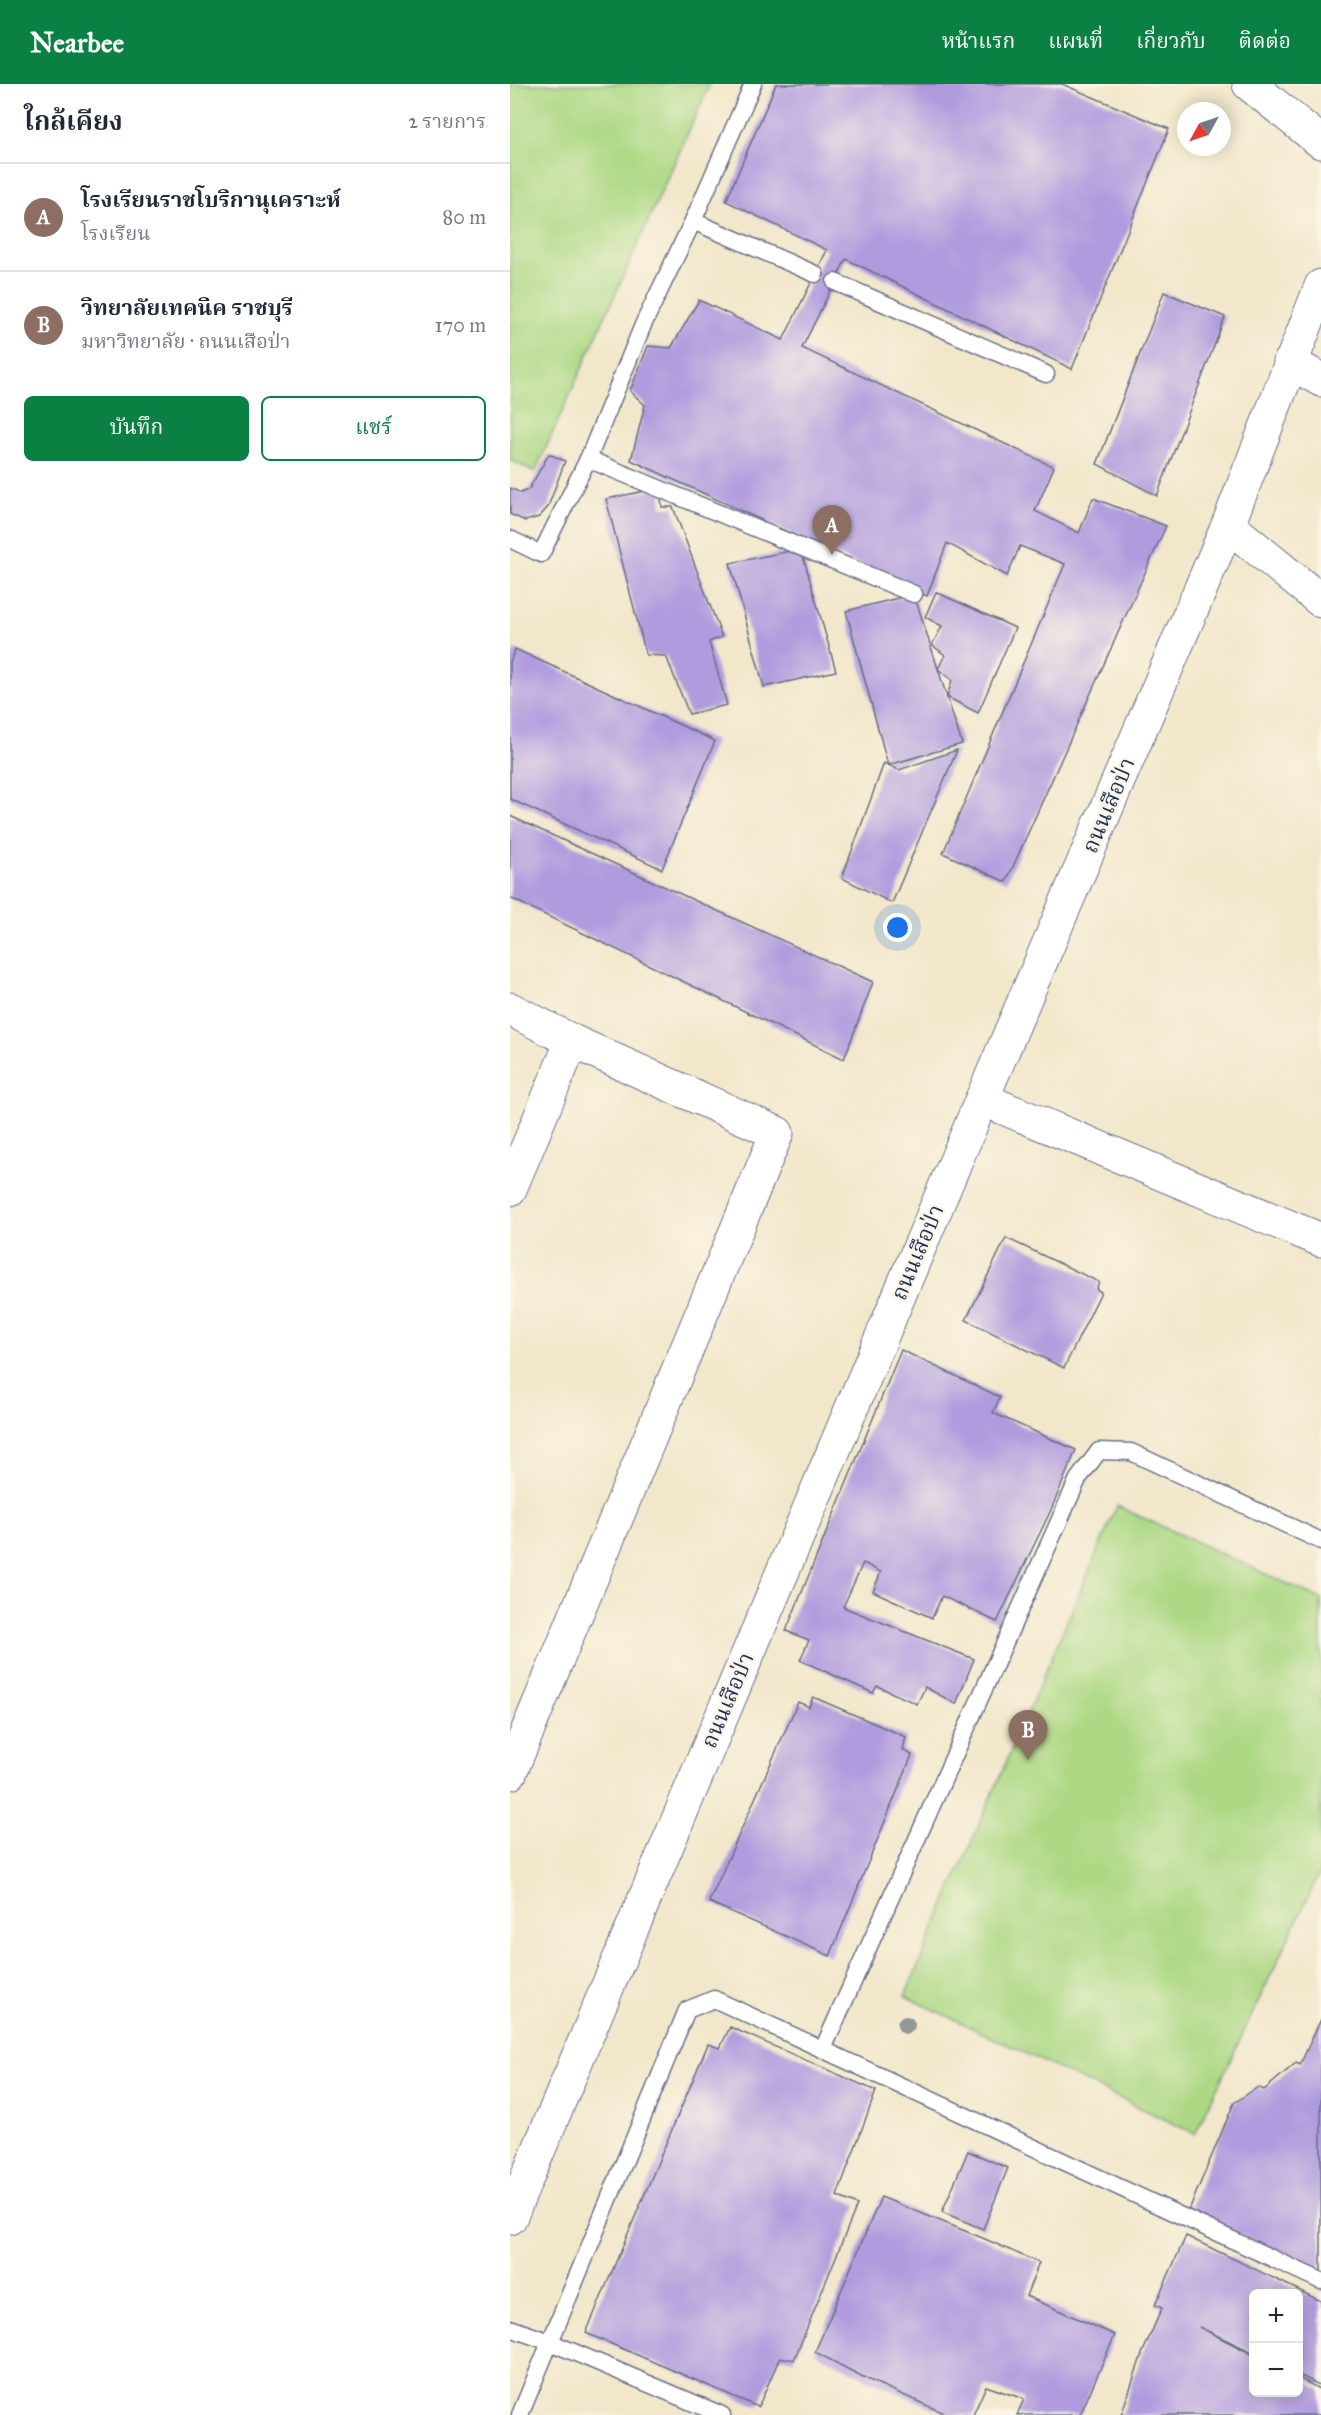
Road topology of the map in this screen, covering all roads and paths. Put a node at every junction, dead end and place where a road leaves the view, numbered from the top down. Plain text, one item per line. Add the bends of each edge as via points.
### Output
1 (753, 84) edge
2 (1249, 84) edge
3 (1321, 142) edge
4 (693, 221) junction
5 (815, 274) dead end
6 (835, 282) dead end
7 (1321, 286) edge
8 (1290, 362) junction
9 (1046, 374) dead end
10 (1321, 380) edge
11 (588, 459) junction
12 (1228, 525) junction
13 (510, 539) edge
14 (914, 594) dead end
15 (1321, 601) edge
16 (510, 1009) edge
17 (572, 1041) junction
18 (982, 1099) junction
19 (510, 1189) edge
20 (1321, 1240) edge
21 (1321, 1541) edge
22 (510, 1773) edge
23 (823, 2049) junction
24 (510, 2218) edge
25 (1321, 2281) edge
26 (510, 2328) edge
27 (550, 2342) junction
28 (520, 2415) edge
29 (722, 2415) edge

1 - 4 lane
2 - 3 street
4 - 5 lane
4 - 11 lane via 643,325
6 - 9 lane
7 - 8 street, ถนนเสือป่า
8 - 10 street
8 - 12 street, ถนนเสือป่า
11 - 13 lane via 541,554
11 - 14 lane
12 - 15 street
12 - 18 street, ถนนเสือป่า
16 - 17 street
17 - 19 street
17 - 22 street via 777,1133
18 - 20 street
18 - 24 street, ถนนเสือป่า
21 - 23 lane via 1131,1452 1099,1451 1078,1479
23 - 25 lane
23 - 27 lane via 714,1999 687,2010
26 - 27 lane
27 - 28 lane
27 - 29 lane

